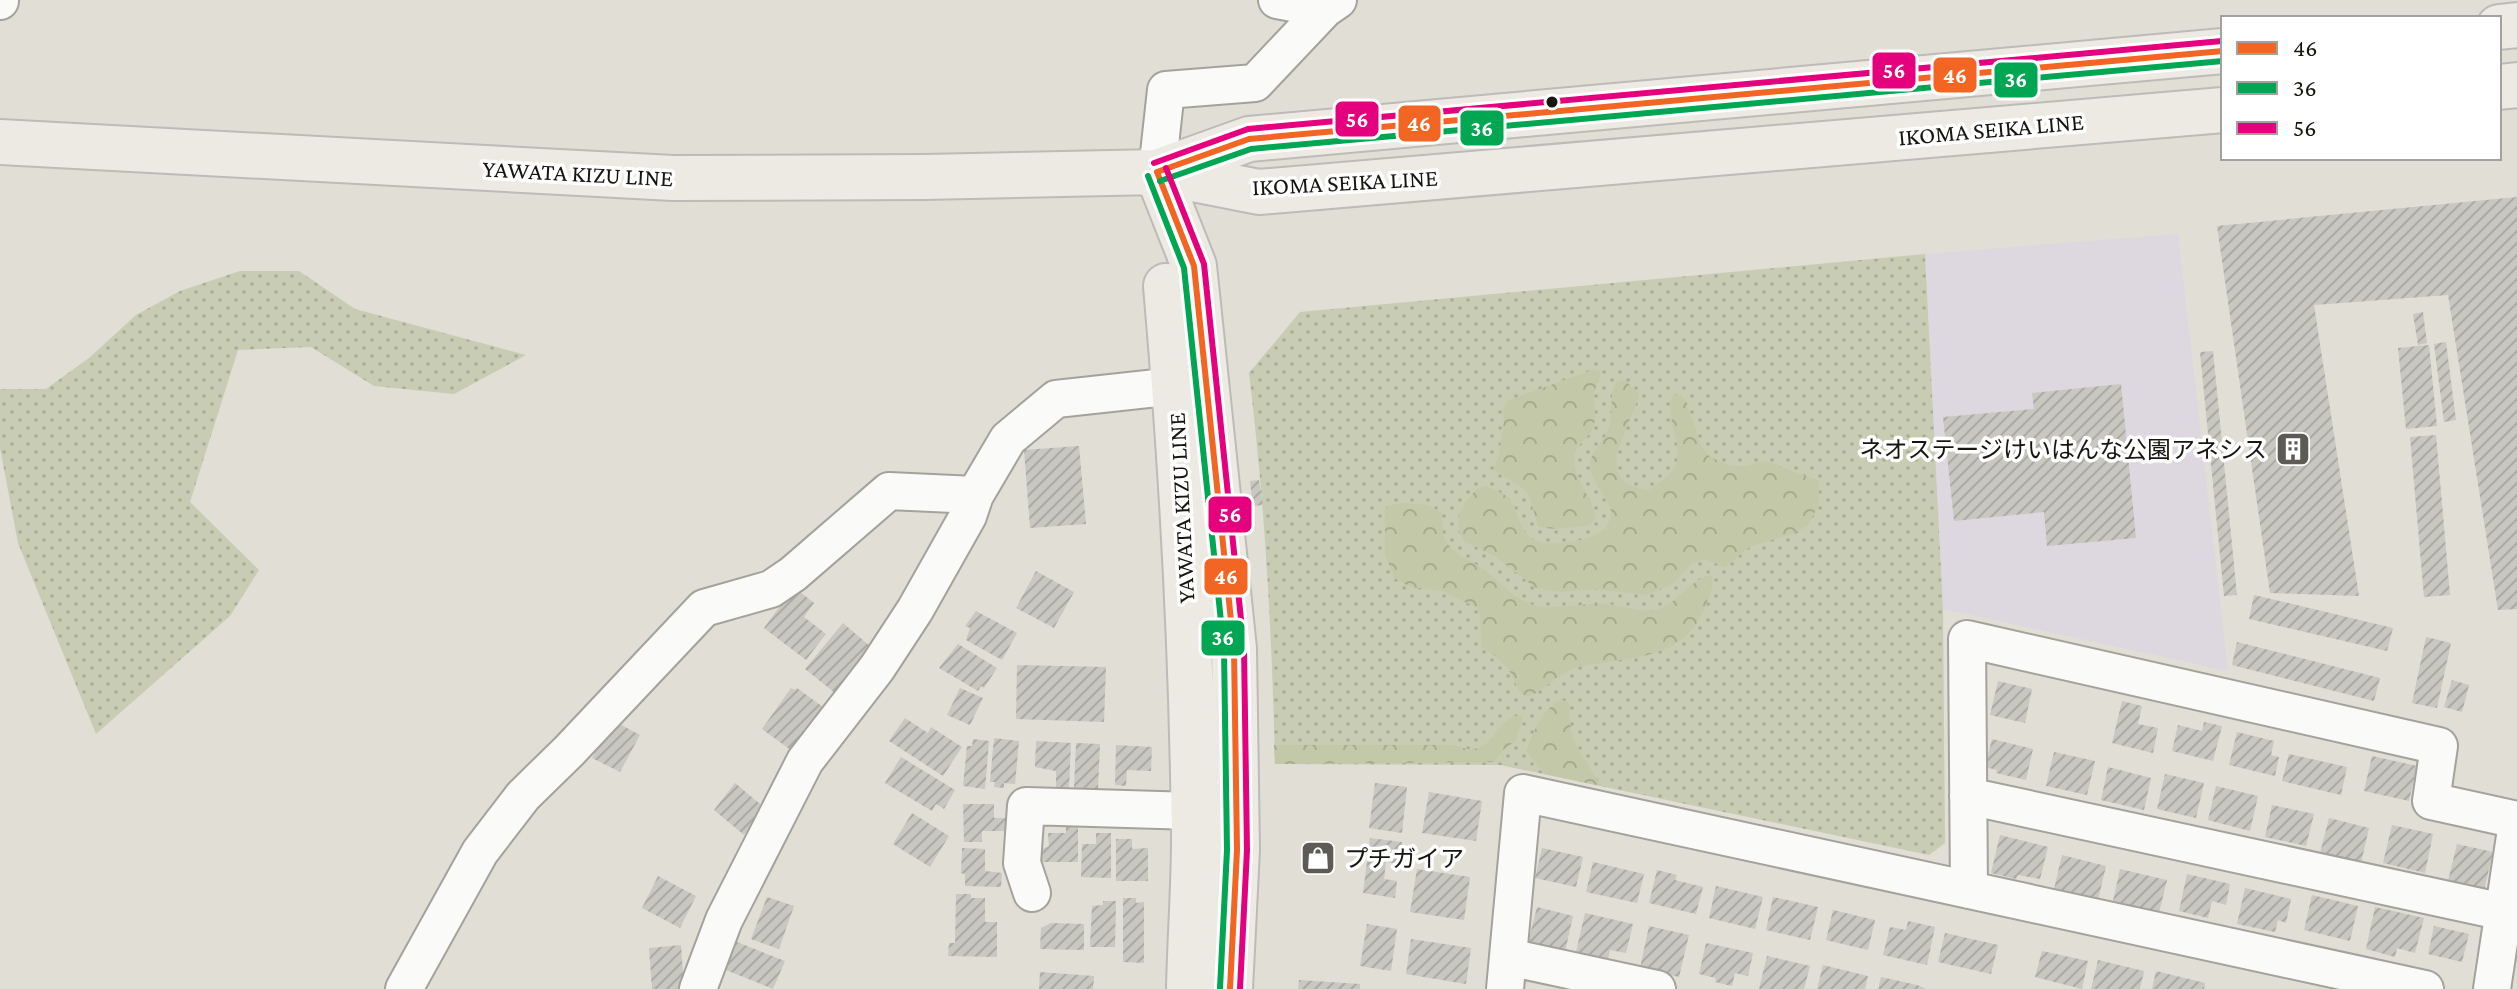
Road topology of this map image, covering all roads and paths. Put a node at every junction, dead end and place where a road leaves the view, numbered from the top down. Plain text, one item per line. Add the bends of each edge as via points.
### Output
1 (1277, 0) edge
2 (1332, 4) edge
3 (2221, 51) edge
4 (2221, 110) edge
5 (0, 142) edge
6 (1157, 172) junction
7 (1175, 386) junction
8 (975, 495) junction
9 (1968, 796) junction
10 (1193, 811) junction
11 (2517, 821) edge
12 (1969, 890) junction
13 (1032, 893) dead end
14 (2504, 912) junction
15 (1506, 973) edge
16 (404, 989) edge
17 (698, 989) edge
18 (1189, 989) edge
19 (1230, 989) edge
20 (1657, 989) edge
21 (2425, 989) edge
22 (2492, 989) edge

1 - 2 street
2 - 6 street via 1255,83 1166,90
3 - 6 main road, IKOMA SEIKA LINE via 1249,139
4 - 6 main road, IKOMA SEIKA LINE via 1259,192
5 - 6 main road, YAWATA KIZU LINE via 673,178
6 - 7 main road, YAWATA KIZU LINE
6 - 19 main road, YAWATA KIZU LINE via 1194,266 1234,649 1237,850
7 - 8 street via 1056,399 1008,439
7 - 10 main road, YAWATA KIZU LINE
8 - 16 street via 889,491 771,589 704,608 523,796 480,852
8 - 17 street via 915,610 805,761 724,920
9 - 11 street via 1967,639 2439,746 2431,801
9 - 12 street
9 - 14 street
10 - 13 street via 1026,806 1022,863
10 - 18 main road, YAWATA KIZU LINE
11 - 14 street
12 - 15 street via 1523,793
12 - 21 street
14 - 22 street
15 - 20 street

